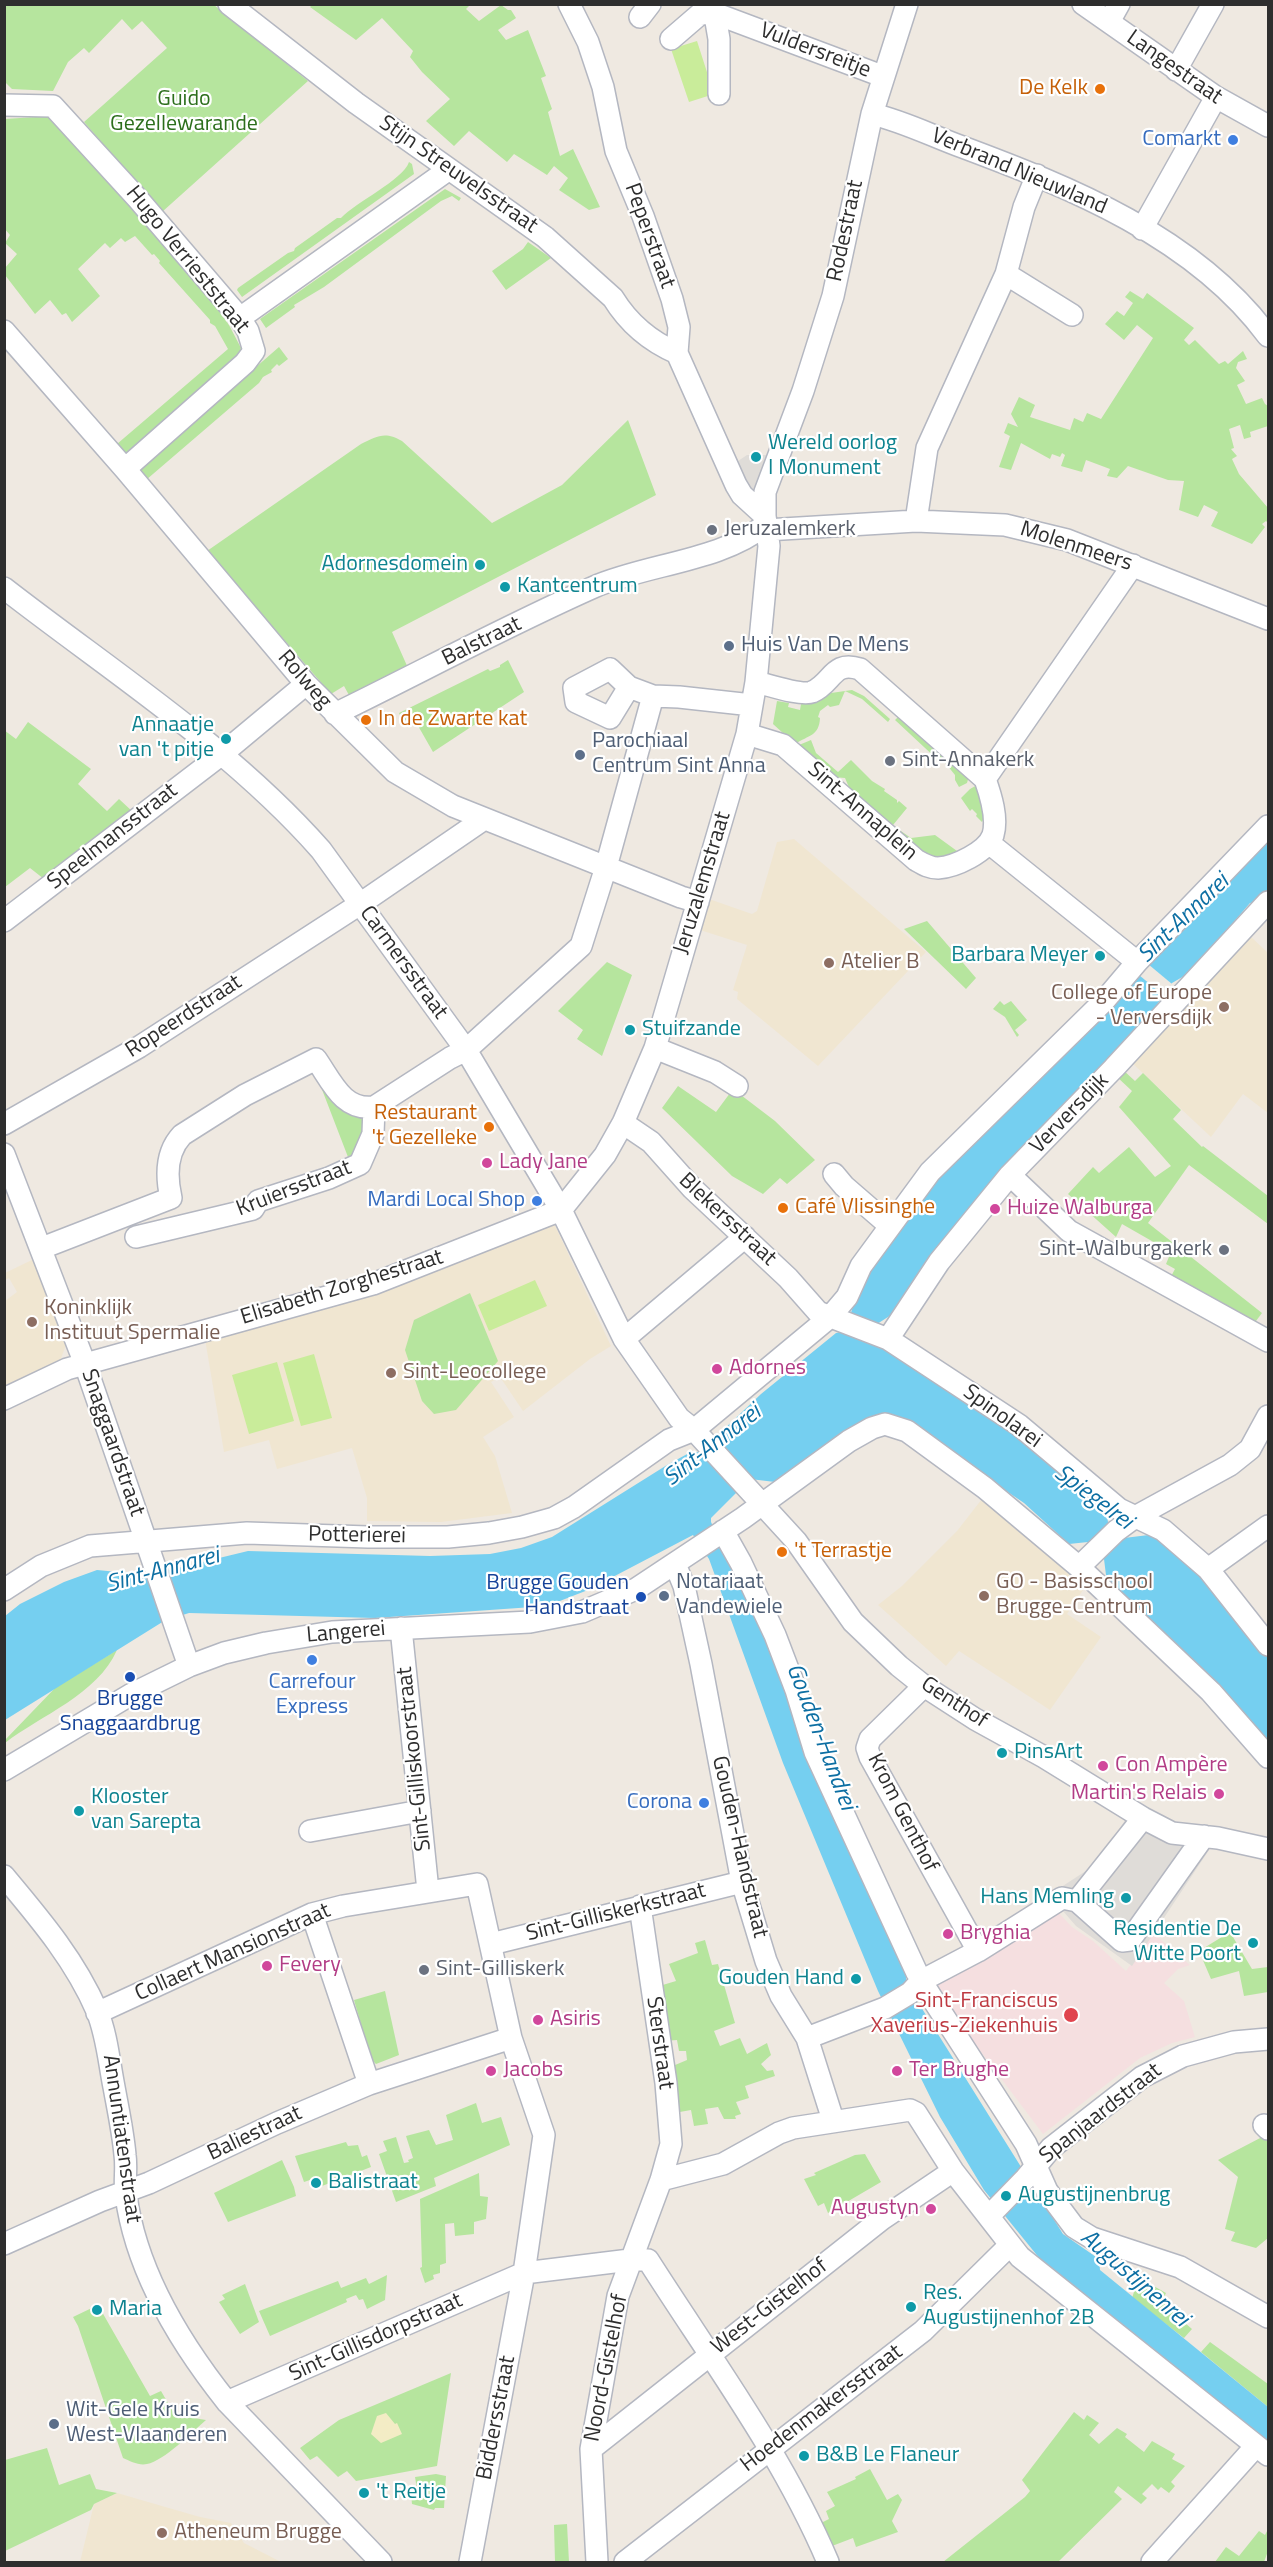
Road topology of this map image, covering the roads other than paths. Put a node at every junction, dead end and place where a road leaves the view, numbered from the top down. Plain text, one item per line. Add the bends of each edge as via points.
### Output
1 (229, 4) edge
2 (569, 4) edge
3 (907, 4) edge
4 (1083, 4) edge
5 (1213, 4) edge
6 (714, 9) edge
7 (1114, 13) edge
8 (671, 39) dead end
9 (1176, 70) junction
10 (882, 76) junction
11 (719, 94) dead end
12 (1216, 97) junction
13 (4, 105) edge
14 (872, 114) junction
15 (1269, 126) edge
16 (448, 170) junction
17 (1037, 175) junction
18 (1142, 229) junction
19 (1006, 274) junction
20 (1072, 315) dead end
21 (240, 318) junction
22 (4, 331) edge
23 (1269, 336) edge
24 (677, 353) junction
25 (125, 469) junction
26 (916, 520) junction
27 (765, 524) junction
28 (1133, 565) junction
29 (4, 588) edge
30 (1269, 619) edge
31 (756, 682) junction
32 (306, 684) junction
33 (629, 687) dead end
34 (653, 696) junction
35 (752, 705) junction
36 (335, 714) junction
37 (747, 734) junction
38 (222, 754) junction
39 (986, 779) junction
40 (484, 819) junction
41 (1269, 826) edge
42 (989, 843) junction
43 (606, 867) junction
44 (698, 902) junction
45 (1269, 903) edge
46 (360, 904) junction
47 (4, 921) edge
48 (1137, 962) junction
49 (654, 1048) junction
50 (466, 1050) junction
51 (737, 1086) dead end
52 (374, 1107) junction
53 (623, 1123) junction
54 (4, 1124) edge
55 (4, 1154) edge
56 (834, 1174) dead end
57 (1010, 1175) junction
58 (561, 1210) junction
59 (889, 1225) junction
60 (745, 1237) junction
61 (136, 1238) dead end
62 (42, 1248) junction
63 (838, 1320) junction
64 (881, 1336) junction
65 (624, 1339) junction
66 (1269, 1341) edge
67 (85, 1364) junction
68 (4, 1399) edge
69 (1269, 1416) edge
70 (701, 1438) junction
71 (743, 1484) joint
72 (761, 1504) junction
73 (1136, 1517) junction
74 (1269, 1526) edge
75 (723, 1531) junction
76 (146, 1543) junction
77 (675, 1564) junction
78 (1079, 1567) junction
79 (1208, 1569) junction
80 (4, 1590) edge
81 (401, 1628) junction
82 (1269, 1645) edge
83 (189, 1666) junction
84 (924, 1686) junction
85 (1269, 1757) edge
86 (4, 1770) edge
87 (420, 1810) junction
88 (1143, 1818) junction
89 (310, 1831) dead end
90 (1204, 1836) junction
91 (1269, 1849) edge
92 (4, 1876) edge
93 (742, 1882) junction
94 (477, 1884) joint
95 (428, 1891) junction
96 (1077, 1901) junction
97 (640, 1906) junction
98 (312, 1914) junction
99 (491, 1944) junction
100 (978, 1951) junction
101 (916, 1982) junction
102 (98, 2013) junction
103 (511, 2038) junction
104 (807, 2038) junction
105 (1269, 2039) edge
106 (369, 2084) junction
107 (833, 2120) junction
108 (953, 2171) junction
109 (1030, 2172) junction
110 (661, 2180) junction
111 (125, 2193) junction
112 (992, 2212) junction
113 (6, 2237) edge
114 (1009, 2246) junction
115 (630, 2260) junction
116 (524, 2273) junction
117 (1269, 2316) edge
118 (710, 2354) junction
119 (227, 2402) junction
120 (770, 2448) junction
121 (591, 2449) junction
122 (1262, 2450) edge
123 (381, 2562) edge
124 (470, 2562) edge
125 (597, 2562) edge
126 (625, 2562) edge
127 (828, 2562) edge
128 (1152, 2562) edge

1 - 16 street, Stijn Streuvelsstraat
2 - 24 street, Peperstraat via 588,42 603,87 616,151 672,299 679,327
3 - 10 street, Rodestraat
4 - 7 street, Langestraat
5 - 9 street
6 - 8 street via 700,14
6 - 10 street, Vuldersreitje
6 - 11 street via 719,39
7 - 9 street, Langestraat
9 - 12 street, Langestraat
10 - 14 street, Rodestraat
12 - 15 street, Langestraat
12 - 18 street
13 - 21 street, Hugo Verrieststraat via 53,106
14 - 17 street, Verbrand Nieuwland
14 - 27 street, Rodestraat via 833,296 765,492
16 - 21 street
16 - 24 street, Stijn Streuvelsstraat via 545,237 613,298 654,343
17 - 18 street, Verbrand Nieuwland
17 - 19 street
18 - 23 street, Verbrand Nieuwland via 1185,256 1232,294
19 - 20 street
19 - 26 street via 927,448
21 - 25 street, Hugo Verrieststraat via 251,339 252,356
22 - 25 street, Rolweg
24 - 27 street, Peperstraat via 727,466 742,495
25 - 32 street, Rolweg
26 - 27 street, Molenmeers
26 - 28 street, Molenmeers via 1005,525 1067,540
27 - 31 street, Jeruzalemstraat via 769,546
27 - 36 street, Balstraat via 750,537 596,586
28 - 30 street, Molenmeers
28 - 39 street
29 - 38 street, Carmersstraat
31 - 35 street, Jeruzalemstraat
31 - 39 street via 812,692 838,669 860,669
32 - 36 street, Rolweg
32 - 38 street, Speelmansstraat
33 - 34 street
34 - 35 street
34 - 43 street
35 - 37 street, Jeruzalemstraat
36 - 40 street, Rolweg via 395,772
37 - 42 street, Sint-Annaplein via 783,744 926,866 946,866 979,853
37 - 44 street, Jeruzalemstraat
38 - 46 street, Carmersstraat via 304,831
38 - 47 street, Speelmansstraat
39 - 42 street via 994,818
40 - 43 street, Rolweg
40 - 46 street, Ropeerdstraat
41 - 48 street
42 - 48 street
43 - 44 street, Rolweg
43 - 50 street via 581,945
44 - 49 street, Jeruzalemstraat
45 - 57 street, Verversdijk
46 - 50 street, Carmersstraat
46 - 54 street, Ropeerdstraat via 139,1047
48 - 59 street via 1104,1001 930,1172
49 - 51 street via 715,1072
49 - 53 street, Jeruzalemstraat
50 - 52 street
50 - 58 street, Carmersstraat
52 - 61 street, Kruiersstraat via 373,1134 360,1164 258,1201 253,1209
52 - 62 street via 354,1107 316,1059 245,1095 182,1135 174,1143 166,1176 171,1198
53 - 58 street, Jeruzalemstraat via 605,1155
53 - 60 street, Blekersstraat via 651,1143
55 - 62 street, Snaggaardstraat
56 - 59 street
57 - 64 street, Verversdijk
57 - 66 street via 1069,1231
58 - 65 street, Carmersstraat
58 - 67 street, Elisabeth Zorghestraat via 373,1284
59 - 63 street via 861,1266
60 - 63 street, Blekersstraat via 818,1312
60 - 65 street
62 - 67 street, Snaggaardstraat
63 - 64 street, Blekersstraat
63 - 70 street
64 - 73 street, Spinolarei via 1019,1425 1119,1509
65 - 70 street, Carmersstraat via 679,1418
67 - 68 street, Elisabeth Zorghestraat
67 - 76 street, Snaggaardstraat
69 - 73 street via 1250,1449 1230,1465
70 - 71 street, Carmersstraat
70 - 76 street, Potterierei via 669,1440 574,1507 554,1518 522,1527 448,1537 247,1533
71 - 72 street, Genthof
72 - 75 street
72 - 78 street via 849,1441 885,1424 907,1431 985,1488
72 - 84 street, Genthof via 796,1541 853,1622
73 - 78 street
73 - 79 street, Spinolarei via 1163,1530
74 - 79 street
75 - 77 street, Langerei
75 - 101 street via 775,1635 815,1752
76 - 80 street, Potterierei via 90,1546 41,1566
76 - 83 street, Snaggaardstraat
77 - 81 street, Langerei via 636,1589 557,1618
77 - 93 street, Gouden-Handstraat via 684,1586 701,1664
78 - 85 street via 1211,1692
79 - 82 street, Spinolarei
81 - 83 street, Langerei via 332,1632 266,1643
81 - 87 street, Sint-Gilliskoorstraat
83 - 86 street, Langerei via 130,1695
84 - 88 street, Genthof
84 - 100 street, Krom Genthof via 870,1739 867,1748
87 - 89 street
87 - 95 street, Sint-Gilliskoorstraat
88 - 90 street, Genthof via 1172,1833
88 - 96 street
90 - 91 street, Genthof
90 - 96 street via 1130,1940 1122,1941
92 - 102 street, Annuntiatenstraat via 61,1947
93 - 97 street, Sint-Gilliskerkstraat
93 - 104 street, Gouden-Handstraat via 766,1961 781,1996
94 - 95 street, Collaert Mansionstraat
94 - 99 street, Biddersstraat
95 - 98 street, Collaert Mansionstraat
96 - 100 street via 1062,1898
97 - 99 street, Sint-Gilliskerkstraat
97 - 110 street, Sterstraat via 671,2144
98 - 102 street, Collaert Mansionstraat
98 - 106 street
99 - 103 street, Biddersstraat
100 - 101 street
101 - 104 street via 885,2008
101 - 109 street via 1026,2144
102 - 111 street, Annuntiatenstraat via 125,2154
103 - 106 street, Baliestraat
103 - 116 street, Biddersstraat via 544,2135
104 - 107 street, Gouden-Handstraat
105 - 109 street, Spanjaardstraat via 1234,2042 1164,2064 1098,2110 1051,2148
106 - 111 street, Baliestraat
107 - 108 street via 910,2110 916,2113
107 - 110 street via 779,2133 723,2164
108 - 112 street
108 - 118 street, West-Gistelhof via 882,2219
109 - 112 street, Spanjaardstraat
109 - 117 street via 1074,2227 1092,2238 1180,2267
110 - 115 street, Noord-Gistelhof
111 - 113 street, Baliestraat
111 - 119 street, Annuntiatenstraat via 139,2248 157,2293 188,2349
112 - 114 street
114 - 120 street, Hoedenmakersstraat via 923,2331
114 - 122 street
115 - 116 street, Sint-Gillisdorpstraat
115 - 118 street via 648,2260
115 - 121 street, Noord-Gistelhof via 618,2296
116 - 119 street, Sint-Gillisdorpstraat
116 - 124 street, Biddersstraat
118 - 120 street
118 - 121 street, West-Gistelhof
119 - 123 street, Annuntiatenstraat
120 - 126 street, Hoedenmakersstraat
120 - 127 street via 810,2519
121 - 125 street, Noord-Gistelhof
122 - 128 street

